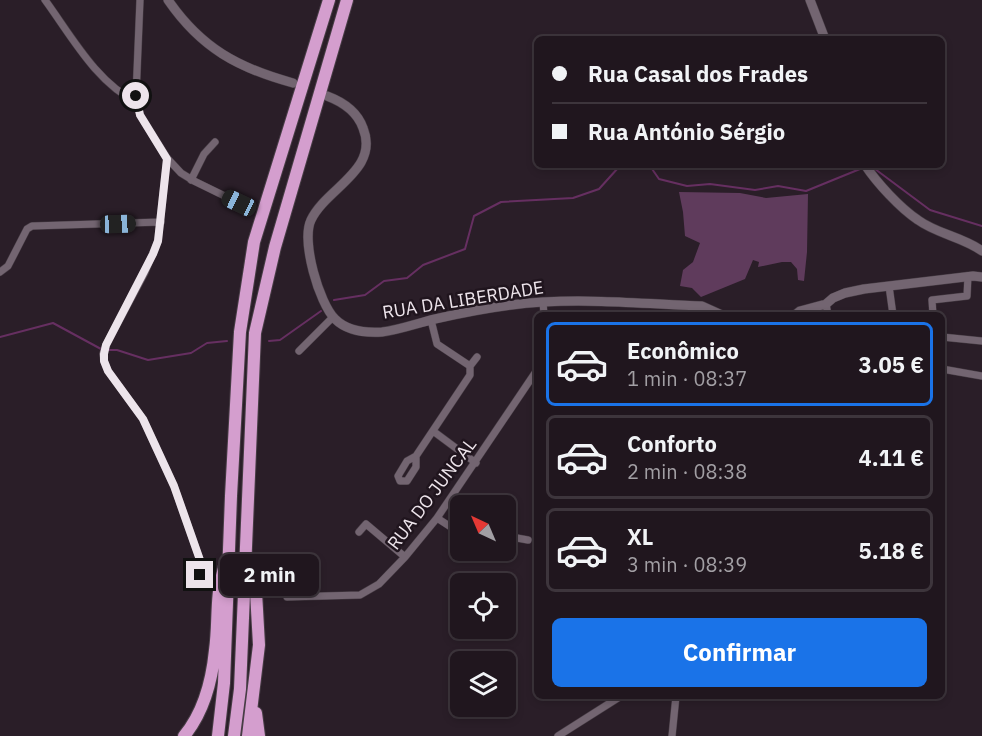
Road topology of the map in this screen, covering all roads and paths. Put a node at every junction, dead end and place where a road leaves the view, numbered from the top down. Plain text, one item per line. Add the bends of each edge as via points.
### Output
1 (45, 0) edge
2 (140, 0) edge
3 (168, 0) edge
4 (329, 0) edge
5 (347, 0) edge
6 (810, 0) edge
7 (824, 36) edge
8 (293, 83) dead end
9 (327, 96) dead end
10 (137, 102) junction
11 (215, 142) dead end
12 (167, 159) junction
13 (867, 168) edge
14 (191, 180) junction
15 (239, 203) dead end
16 (161, 222) junction
17 (982, 251) edge
18 (0, 272) edge
19 (969, 276) junction
20 (982, 277) edge
21 (889, 286) junction
22 (543, 302) junction
23 (826, 304) junction
24 (544, 312) edge
25 (714, 312) edge
26 (799, 312) edge
27 (827, 312) edge
28 (893, 312) edge
29 (933, 312) edge
30 (333, 317) junction
31 (431, 320) junction
32 (945, 337) edge
33 (982, 341) edge
34 (299, 351) dead end
35 (477, 357) dead end
36 (470, 366) junction
37 (945, 370) edge
38 (534, 375) edge
39 (982, 376) edge
40 (433, 431) junction
41 (416, 456) dead end
42 (476, 463) junction
43 (437, 518) junction
44 (450, 526) edge
45 (359, 532) dead end
46 (516, 538) edge
47 (528, 540) dead end
48 (246, 543) junction
49 (229, 553) junction
50 (405, 557) junction
51 (200, 575) dead end
52 (287, 597) dead end
53 (254, 691) junction
54 (616, 699) edge
55 (676, 699) edge
56 (184, 736) edge
57 (218, 736) edge
58 (234, 736) edge
59 (248, 736) edge
60 (259, 736) edge
61 (558, 736) edge
62 (672, 736) edge

1 - 10 street via 81,51 113,87
2 - 10 street
3 - 8 street via 183,21 216,51 246,67
4 - 49 highway via 254,242 240,332
5 - 48 highway via 275,247 255,333
6 - 7 street
9 - 30 street via 347,106 360,120 367,136 365,154 357,170 319,207 310,222 310,259
10 - 12 street via 140,115
11 - 14 street
12 - 14 street
12 - 16 street
13 - 17 street via 918,220
14 - 15 street
16 - 18 street via 32,226 8,266
16 - 51 street via 149,263 106,345 104,361 143,419 174,486 200,560
19 - 20 street
19 - 21 street
19 - 29 street via 967,296 932,300
21 - 23 street via 845,293
21 - 28 street
22 - 24 street
22 - 25 street, RUA DA LIBERDADE via 702,306
22 - 31 street, RUA DA LIBERDADE
23 - 26 street
23 - 27 street
30 - 31 street, RUA DA LIBERDADE via 354,330 382,332
30 - 34 street
31 - 36 street via 437,344
32 - 33 street
35 - 36 street
36 - 40 street via 471,375
37 - 39 street
38 - 42 street, RUA DO JUNCAL
40 - 41 street
40 - 42 street
42 - 43 street, RUA DO JUNCAL
43 - 44 street
43 - 50 street, RUA DO JUNCAL
45 - 50 street via 369,521
46 - 47 street
48 - 53 highway via 256,602
48 - 58 highway via 240,689
49 - 56 highway via 218,586 215,651 206,695
49 - 57 highway
50 - 52 street, RUA DO JUNCAL via 379,584 360,595
53 - 59 highway
53 - 60 highway
54 - 61 street
55 - 62 street

